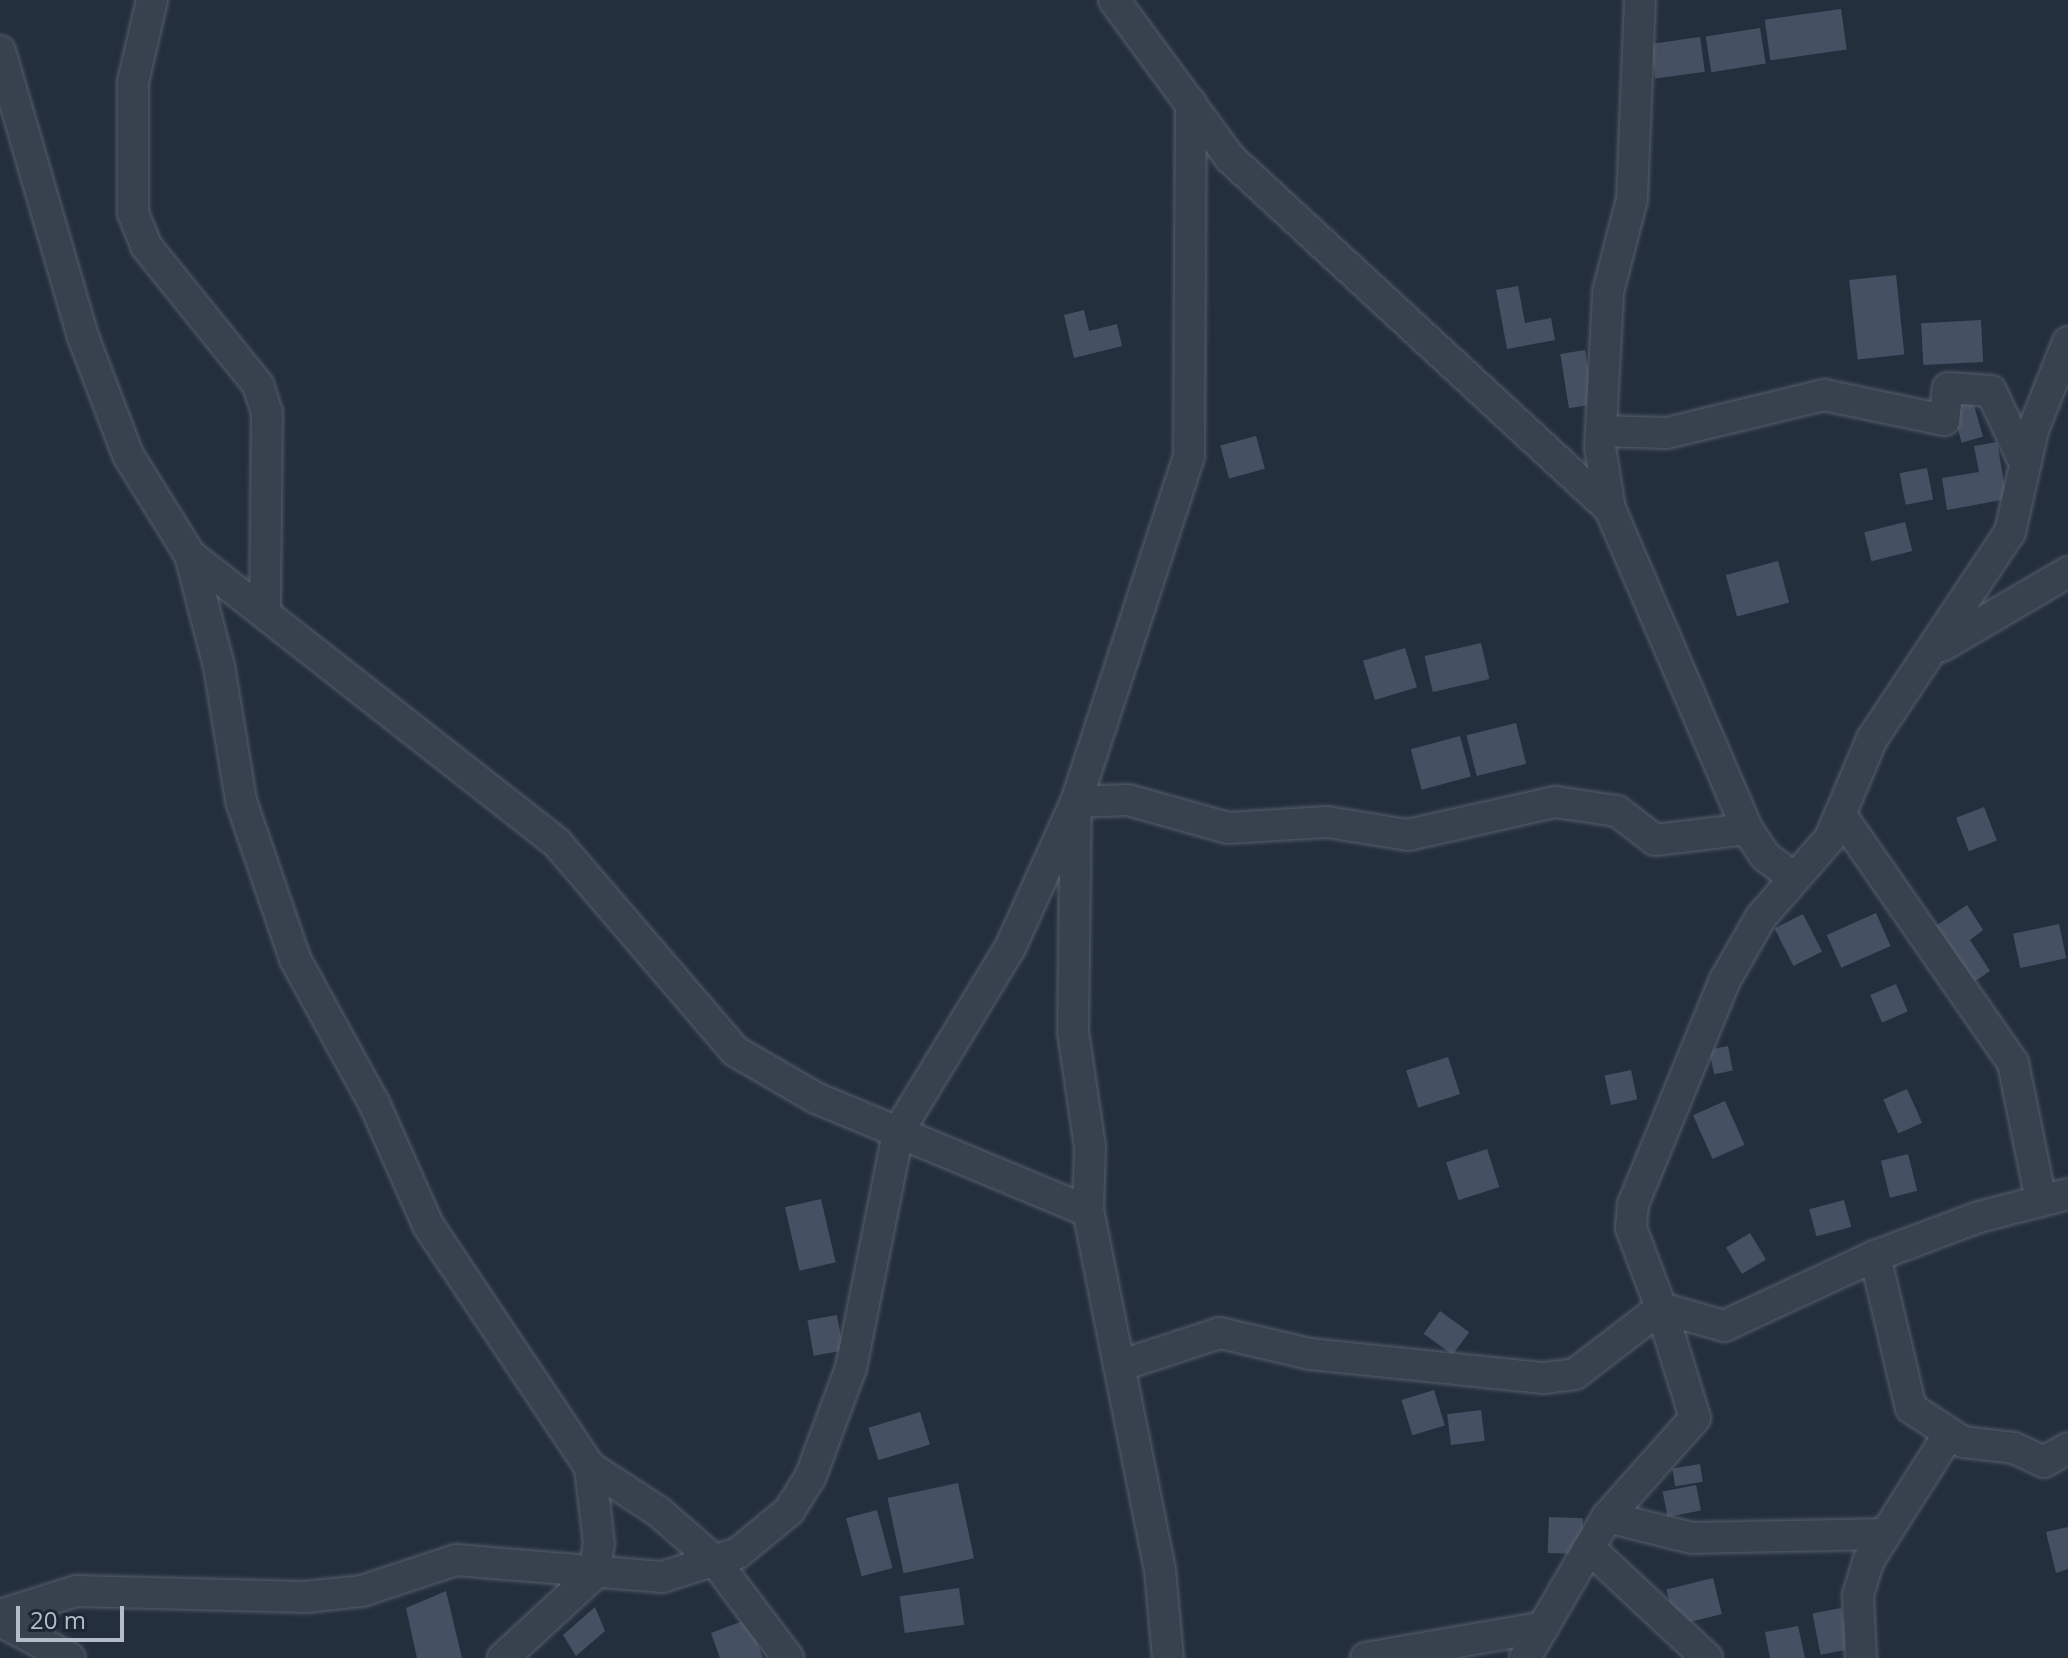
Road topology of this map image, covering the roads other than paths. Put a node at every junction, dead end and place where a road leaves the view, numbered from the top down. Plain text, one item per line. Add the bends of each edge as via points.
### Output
1 (152, 0) edge
2 (1114, 0) edge
3 (1640, 0) edge
4 (0, 51) edge
5 (1191, 103) junction
6 (2068, 342) edge
7 (1601, 431) junction
8 (2025, 464) junction
9 (1610, 509) junction
10 (190, 555) junction
11 (2068, 572) edge
12 (265, 610) junction
13 (1933, 651) junction
14 (1076, 802) junction
15 (1840, 814) junction
16 (1747, 829) junction
17 (1794, 878) junction
18 (898, 1132) junction
19 (2055, 1197) edge
20 (1088, 1211) junction
21 (1875, 1256) junction
22 (1661, 1308) junction
23 (1119, 1366) junction
24 (1949, 1434) junction
25 (2068, 1448) edge
26 (590, 1467) junction
27 (1607, 1517) junction
28 (1884, 1534) junction
29 (1589, 1548) junction
30 (715, 1561) junction
31 (594, 1574) junction
32 (0, 1618) edge
33 (1543, 1627) junction
34 (70, 1658) edge
35 (503, 1658) edge
36 (788, 1658) edge
37 (1168, 1658) edge
38 (1366, 1658) edge
39 (1525, 1658) edge
40 (1707, 1658) edge
41 (1861, 1658) edge

1 - 12 street via 133,82 133,213 146,246 258,385 267,412
2 - 5 street
3 - 7 street via 1632,199 1608,292
4 - 10 street via 82,334 128,455
5 - 9 street via 1230,158
5 - 14 street via 1194,426
6 - 8 street
7 - 8 street via 1667,433 1824,395 1944,420 1948,388 1991,391
7 - 9 street
8 - 13 street via 2010,532
9 - 16 street
10 - 12 street
10 - 26 street via 219,666 241,801 295,959 374,1103 428,1225
11 - 13 street
12 - 18 street via 557,843 735,1051 816,1098
13 - 15 street via 1872,739
14 - 16 street via 1128,800 1228,828 1327,822 1408,835 1555,802 1617,811 1655,840
14 - 18 street via 1010,948
14 - 20 street via 1073,1032 1090,1147
15 - 17 street via 1830,838
15 - 19 street via 2013,1063
16 - 17 street via 1765,856
17 - 22 street via 1761,917 1725,980 1633,1204 1631,1228
18 - 20 street
18 - 30 street via 866,1309 810,1478 758,1541
19 - 21 street
20 - 23 street
21 - 22 street via 1737,1323
21 - 24 street via 1907,1402
22 - 23 street via 1575,1374 1544,1378 1310,1354 1220,1333
22 - 27 street via 1695,1418
23 - 37 street via 1160,1570
24 - 25 street via 2044,1462
24 - 28 street
26 - 30 street via 659,1512
26 - 31 street via 599,1544
27 - 28 street via 1672,1537
27 - 29 street
28 - 41 street via 1858,1595
29 - 33 street
29 - 40 street
30 - 31 street via 662,1577
30 - 36 street
31 - 32 street via 456,1560 362,1591 305,1597 76,1591
31 - 35 street
32 - 34 street
33 - 38 street
33 - 39 street

